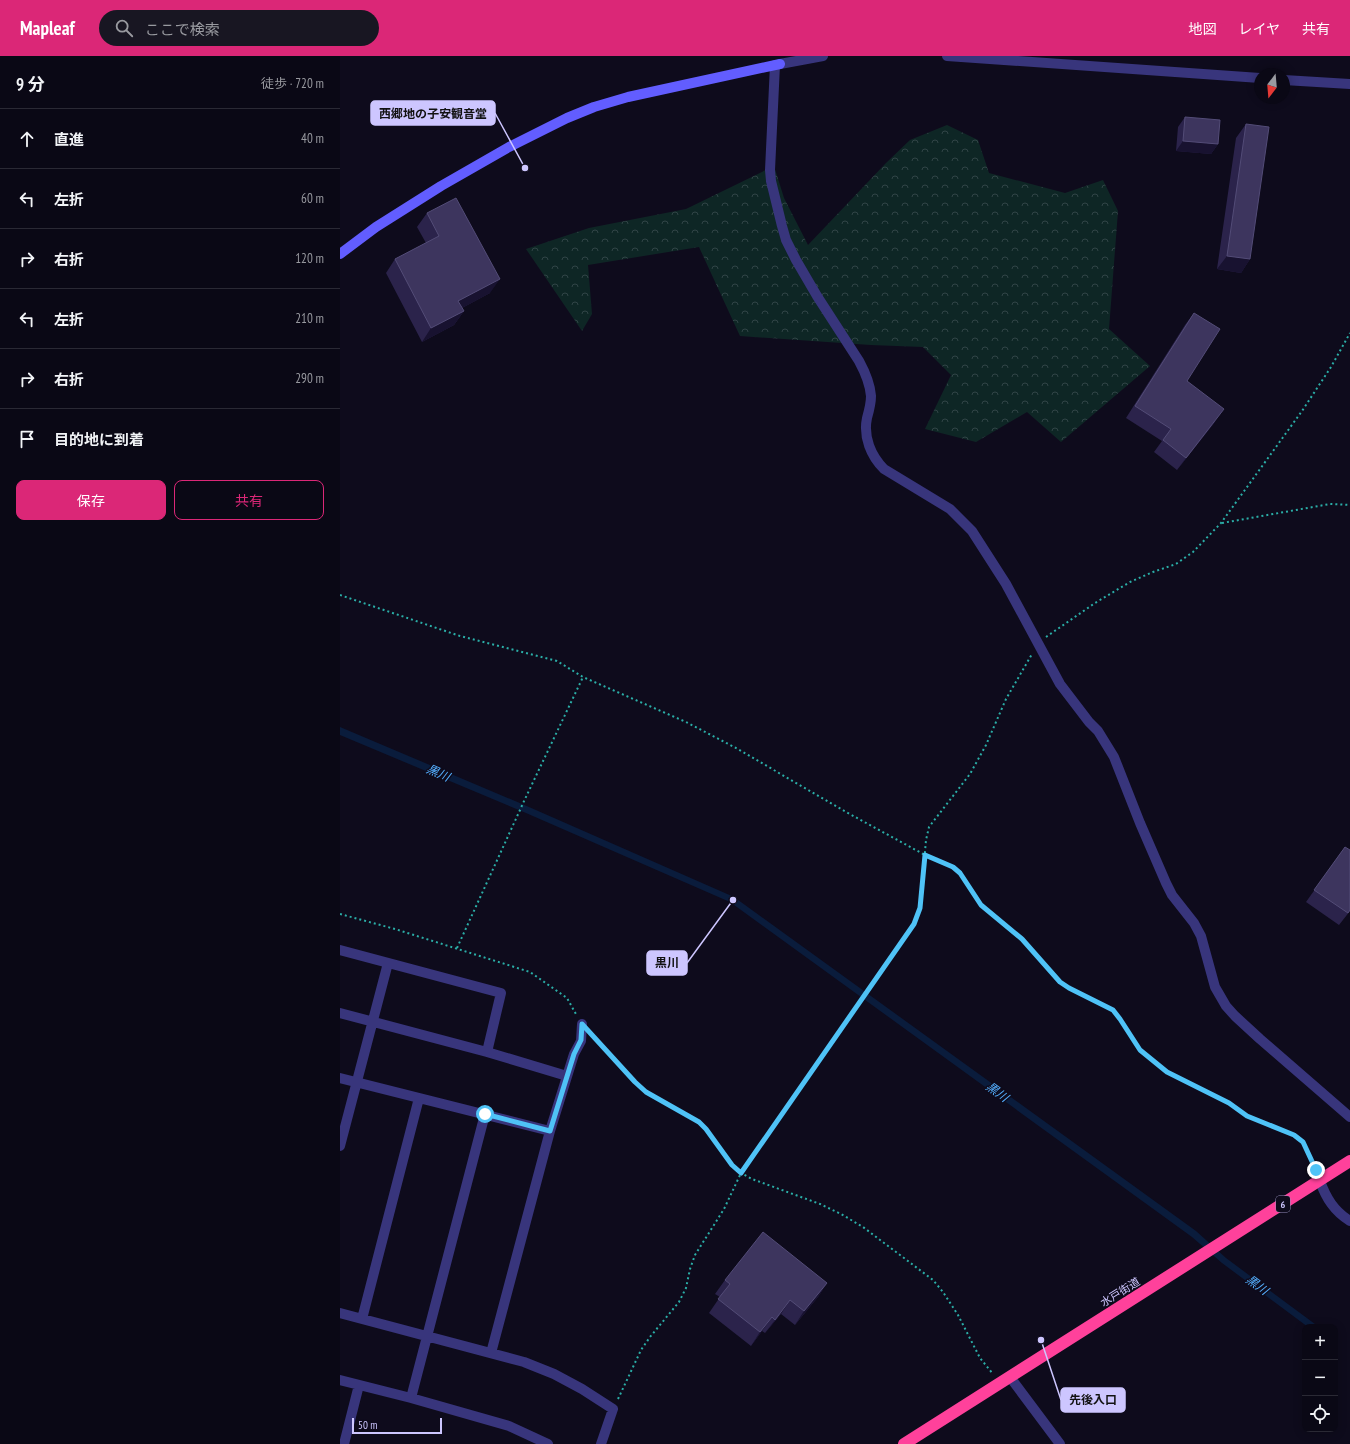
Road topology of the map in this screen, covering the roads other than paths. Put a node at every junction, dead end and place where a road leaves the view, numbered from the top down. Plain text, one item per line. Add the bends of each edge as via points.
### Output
1 (823, 56) edge
2 (947, 56) edge
3 (780, 62) edge
4 (1254, 78) edge
5 (1290, 80) edge
6 (1350, 84) edge
7 (340, 254) edge
8 (340, 950) edge
9 (388, 963) junction
10 (340, 1013) edge
11 (373, 1022) junction
12 (582, 1024) road end
13 (487, 1052) junction
14 (567, 1076) junction
15 (340, 1078) edge
16 (357, 1082) junction
17 (419, 1098) junction
18 (485, 1114) junction
19 (1350, 1117) edge
20 (550, 1131) junction
21 (340, 1143) edge
22 (1350, 1161) edge
23 (1320, 1181) junction
24 (1350, 1221) edge
25 (340, 1313) edge
26 (362, 1319) junction
27 (428, 1336) junction
28 (491, 1353) junction
29 (340, 1380) edge
30 (1005, 1380) junction
31 (359, 1385) junction
32 (411, 1398) junction
33 (344, 1444) edge
34 (548, 1444) edge
35 (602, 1444) edge
36 (904, 1444) edge
37 (1060, 1444) edge

1 - 3 street
2 - 4 street
3 - 7 street via 628,97 568,118 509,147 441,186 376,227
3 - 19 street via 770,170 773,188 786,240 817,296 865,372 871,398 866,428 869,448 884,469 950,509 972,531 1006,584 1060,684 1098,731 1114,757 1166,883 1201,936 1215,987 1226,1006
5 - 6 street
8 - 9 street
9 - 11 street
9 - 13 street via 501,994
10 - 11 street
11 - 13 street
11 - 16 street
12 - 14 street via 581,1040
13 - 14 street
14 - 20 street
15 - 16 street
16 - 17 street
16 - 21 street
17 - 18 street
17 - 26 street
18 - 20 street
18 - 27 street
20 - 28 street
22 - 23 highway, 水戸街道 / 6
23 - 24 street via 1330,1203
23 - 30 highway, 水戸街道 / 6
25 - 26 street
26 - 27 street
27 - 28 street
27 - 32 street
28 - 35 street via 554,1374 614,1409
29 - 31 street
30 - 36 highway, 水戸街道 / 6
30 - 37 street
31 - 32 street
31 - 33 street
32 - 34 street via 509,1426

